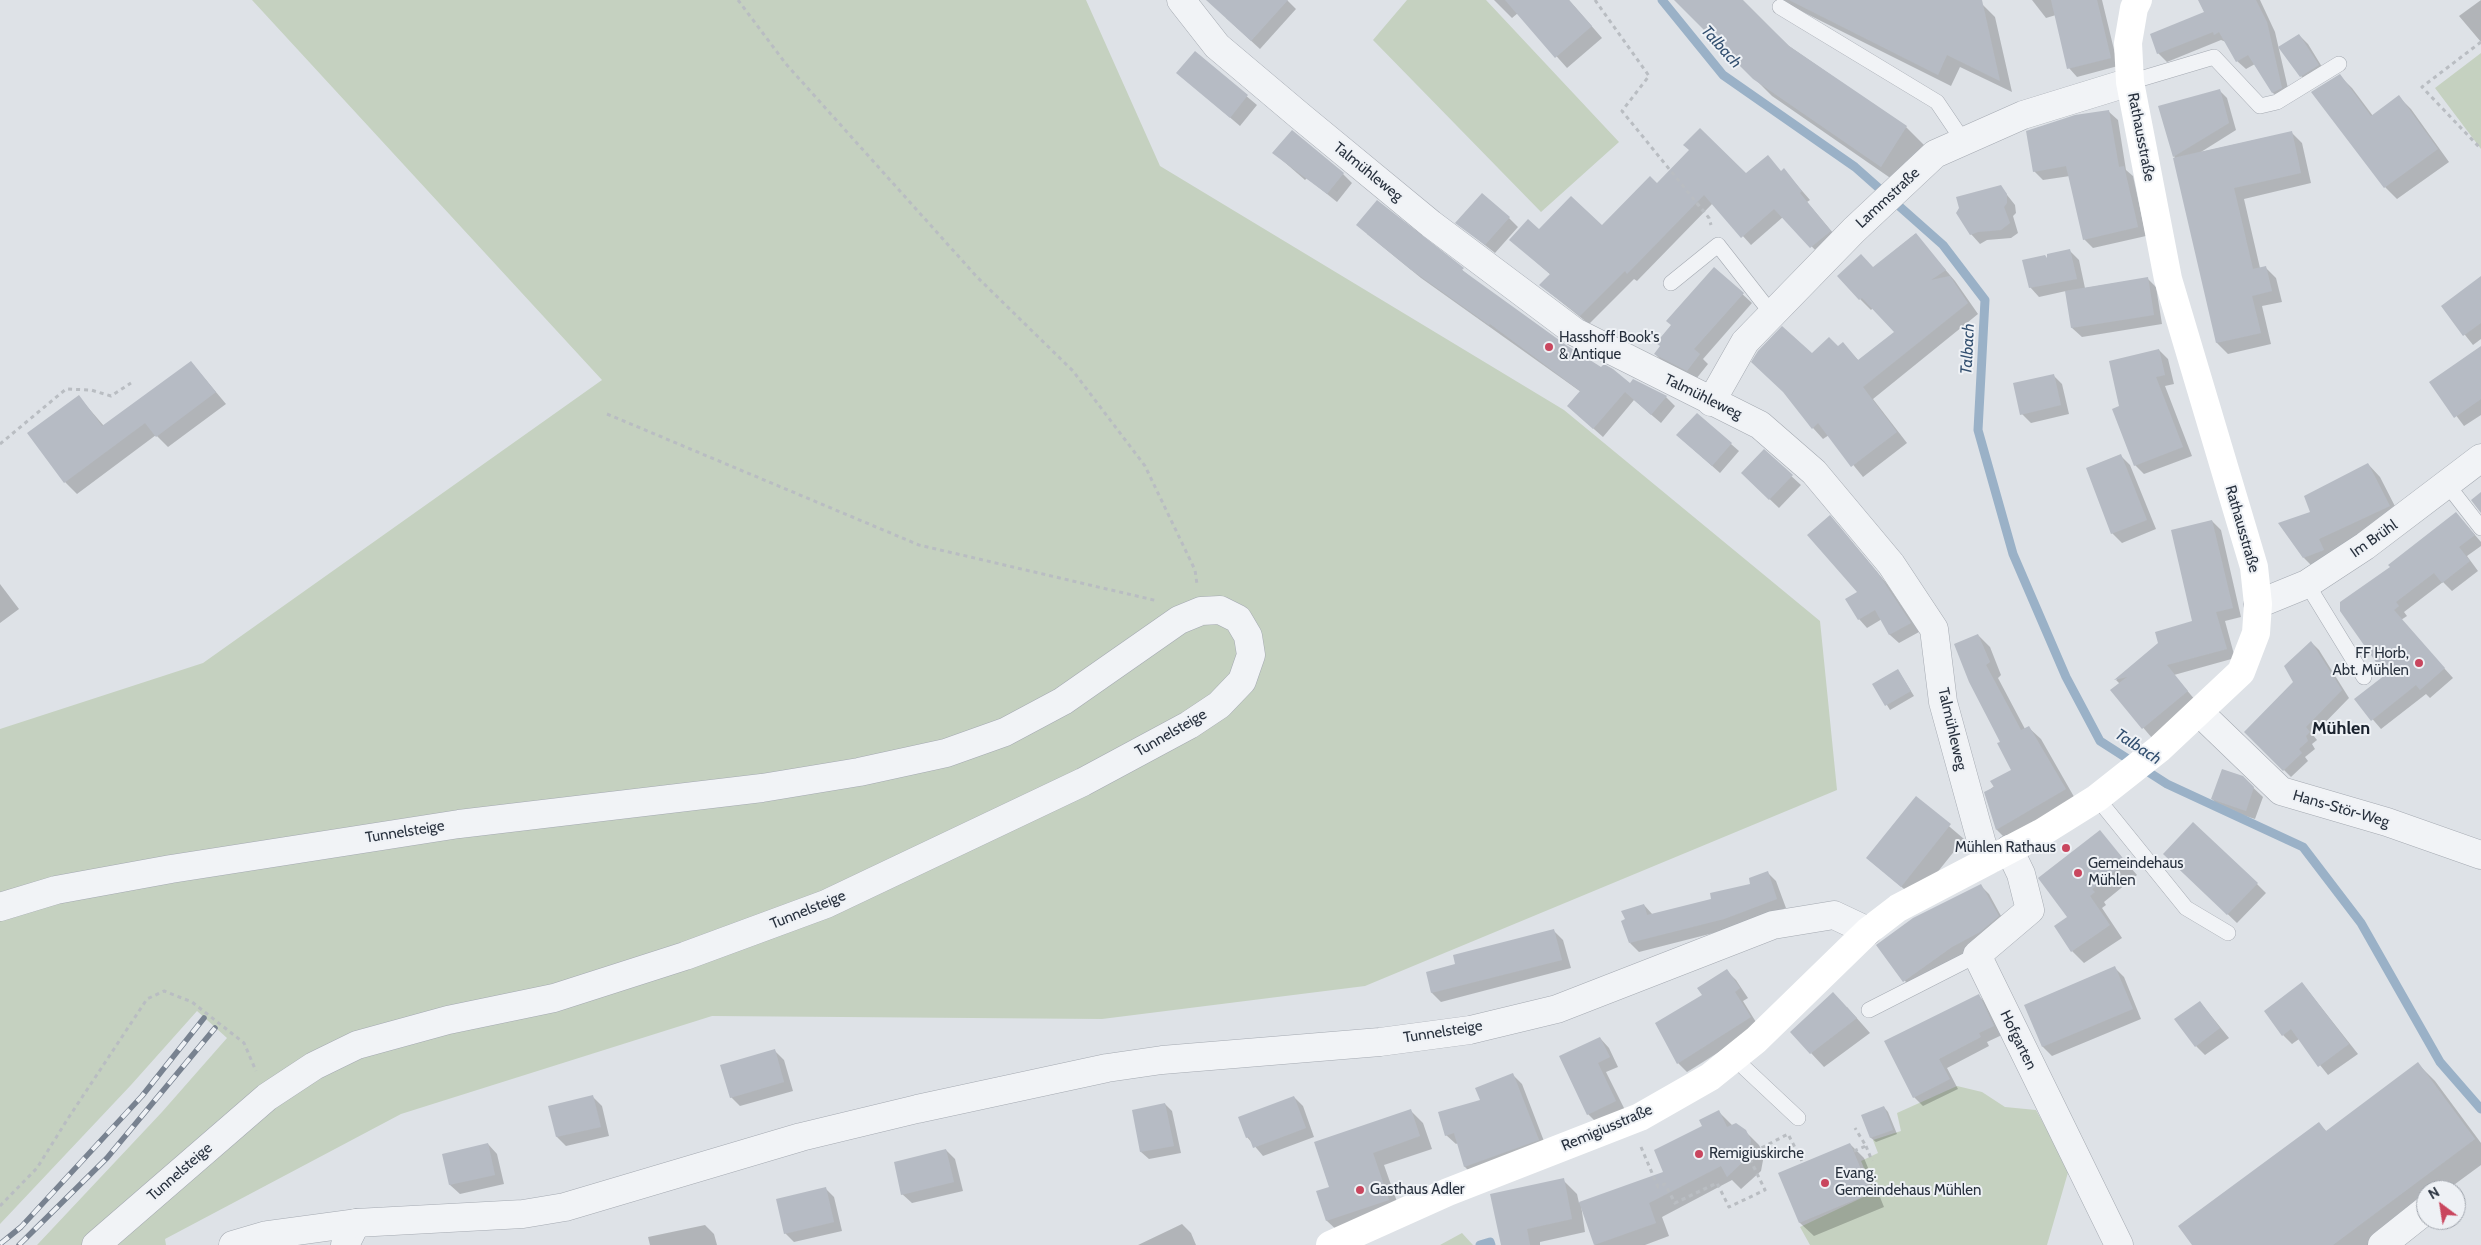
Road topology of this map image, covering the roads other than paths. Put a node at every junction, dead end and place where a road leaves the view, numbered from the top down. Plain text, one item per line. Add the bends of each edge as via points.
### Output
1 (1181, 0) edge
2 (2138, 0) edge
3 (1780, 8) dead end
4 (2339, 64) dead end
5 (2130, 82) junction
6 (1964, 142) junction
7 (1671, 283) dead end
8 (1772, 314) junction
9 (1711, 402) junction
10 (2481, 458) edge
11 (2446, 483) junction
12 (2481, 528) edge
13 (2308, 584) junction
14 (2258, 604) junction
15 (2364, 677) dead end
16 (2199, 712) junction
17 (2102, 794) junction
18 (1999, 854) junction
19 (2481, 855) edge
20 (0, 907) edge
21 (1868, 931) junction
22 (2228, 933) dead end
23 (1977, 955) junction
24 (1869, 1010) dead end
25 (1734, 1058) junction
26 (1798, 1118) dead end
27 (2416, 1218) edge
28 (351, 1234) edge
29 (96, 1245) edge
30 (233, 1245) edge
31 (1330, 1245) edge
32 (2119, 1245) edge
33 (2382, 1245) edge

1 - 9 street, Talmühleweg via 1217,46 1439,230 1575,332
2 - 5 main road, Rathausstraße via 2128,42
3 - 6 lane via 1937,102
4 - 5 lane via 2277,102 2260,106 2214,56
5 - 6 street, Lammstraße via 2023,115
5 - 14 main road, Rathausstraße via 2168,279 2252,559
6 - 8 street, Lammstraße via 1935,154
7 - 8 lane via 1718,245
8 - 9 street, Lammstraße via 1745,342
9 - 18 street, Talmühleweg via 1760,425 1814,472 1891,564 1934,629 1943,702 1982,844
10 - 11 street, Im Brühl
11 - 12 lane
11 - 13 street, Im Brühl via 2365,546
13 - 14 street, Im Brühl
13 - 15 lane
14 - 16 main road, Rathausstraße via 2256,633 2241,672
16 - 17 main road, Rathausstraße
16 - 19 street, Hans-Stör-Weg via 2281,792 2388,822
17 - 18 main road, Rathausstraße via 2041,833
17 - 22 lane via 2186,908
18 - 21 main road, Rathausstraße via 1898,908
18 - 23 street via 2021,874 2030,910
20 - 29 street, Tunnelsteige via 56,890 171,869 459,824 762,788 859,772 946,753 1005,732 1063,701 1178,620 1202,611 1220,610 1238,620 1248,636 1251,655 1242,681 1219,705 1189,725 1083,782 826,904 685,956 554,998 448,1020 357,1045 314,1066 268,1097
21 - 25 main road, Remigiusstraße
21 - 28 street, Tunnelsteige via 1834,914 1773,925 1557,1009 1480,1028 1380,1042 1162,1060 1107,1068 917,1108 801,1137 565,1206
23 - 24 lane
23 - 32 street, Hofgarten
25 - 26 lane
25 - 31 main road, Remigiusstraße via 1710,1077 1640,1117 1448,1192
27 - 33 street
28 - 30 street, Tunnelsteige via 276,1234

